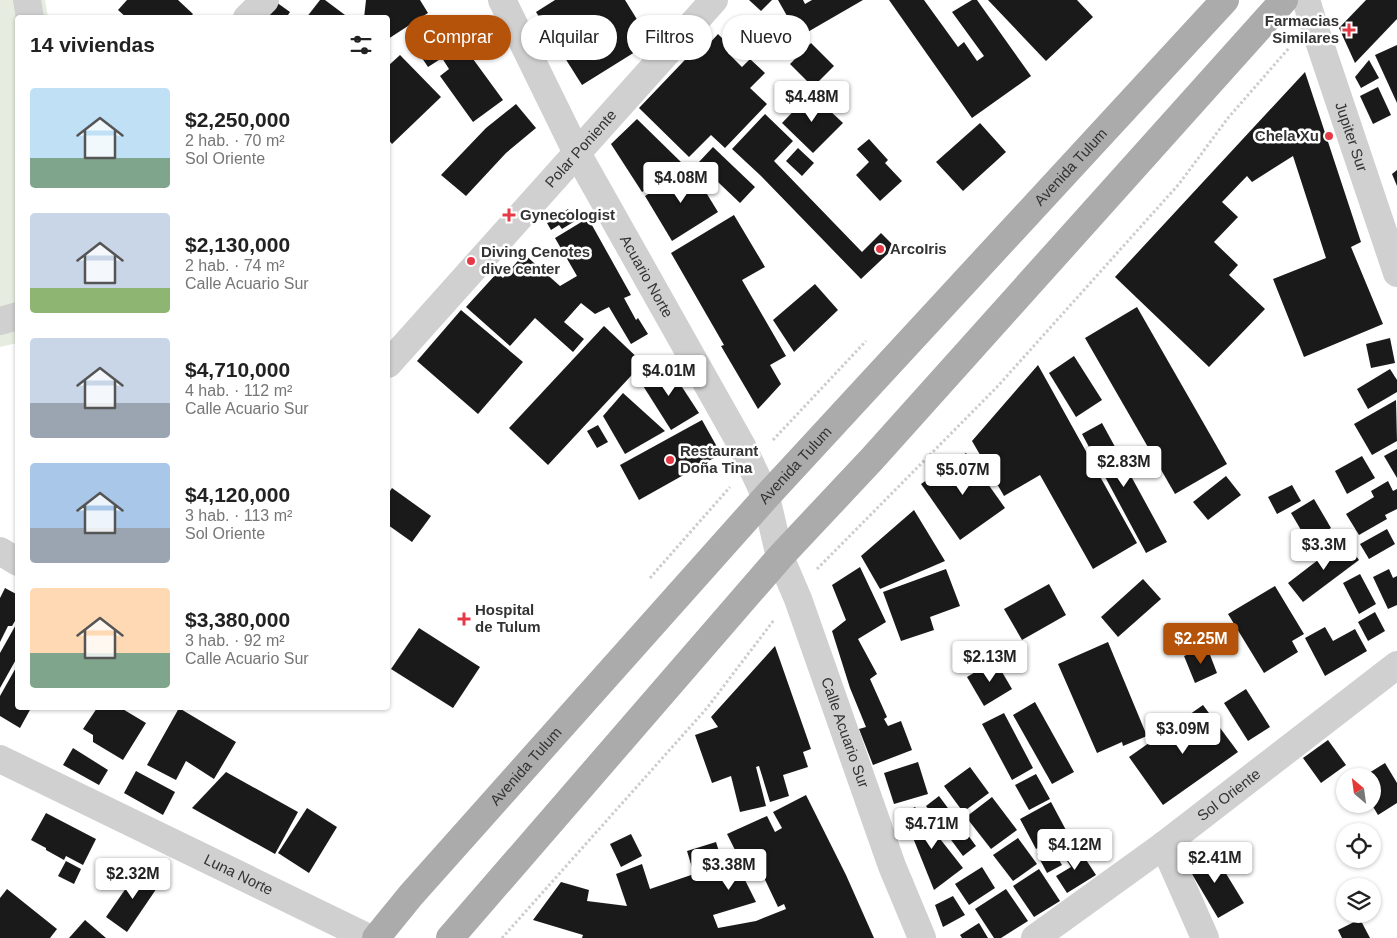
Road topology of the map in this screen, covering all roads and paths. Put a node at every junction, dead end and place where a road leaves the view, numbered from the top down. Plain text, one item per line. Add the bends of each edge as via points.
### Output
1 (28, 0) edge
2 (265, 0) edge
3 (502, 0) edge
4 (714, 0) edge
5 (1225, 0) edge
6 (1284, 0) edge
7 (1310, 11) edge
8 (30, 15) edge
9 (250, 15) edge
10 (577, 153) junction
11 (1397, 273) edge
12 (15, 317) edge
13 (0, 321) edge
14 (390, 362) edge
15 (766, 497) junction
16 (0, 552) edge
17 (780, 557) junction
18 (15, 560) edge
19 (796, 592) junction
20 (1397, 665) edge
21 (5, 770) edge
22 (1164, 845) junction
23 (369, 938) edge
24 (376, 938) edge
25 (449, 938) edge
26 (502, 938) edge
27 (922, 938) edge
28 (1035, 938) edge
29 (1205, 938) edge

1 - 8 street
2 - 9 street
3 - 10 street, Acuario Norte
4 - 10 street, Polar Poniente
5 - 15 main road, Avenida Tulum
6 - 17 main road
7 - 11 street, Jupiter Sur
7 - 19 path via 1179,184 996,387
10 - 14 street, Polar Poniente
10 - 15 street, Acuario Norte via 742,446
12 - 13 street
15 - 17 street, Acuario Norte
15 - 24 main road, Avenida Tulum
16 - 18 street
17 - 19 street, Calle Acuario Sur
17 - 25 main road
19 - 26 path via 707,708
19 - 27 street, Calle Acuario Sur via 892,866
20 - 22 street, Sol Oriente
21 - 23 street, Luna Norte
22 - 28 street, Sol Oriente
22 - 29 street

